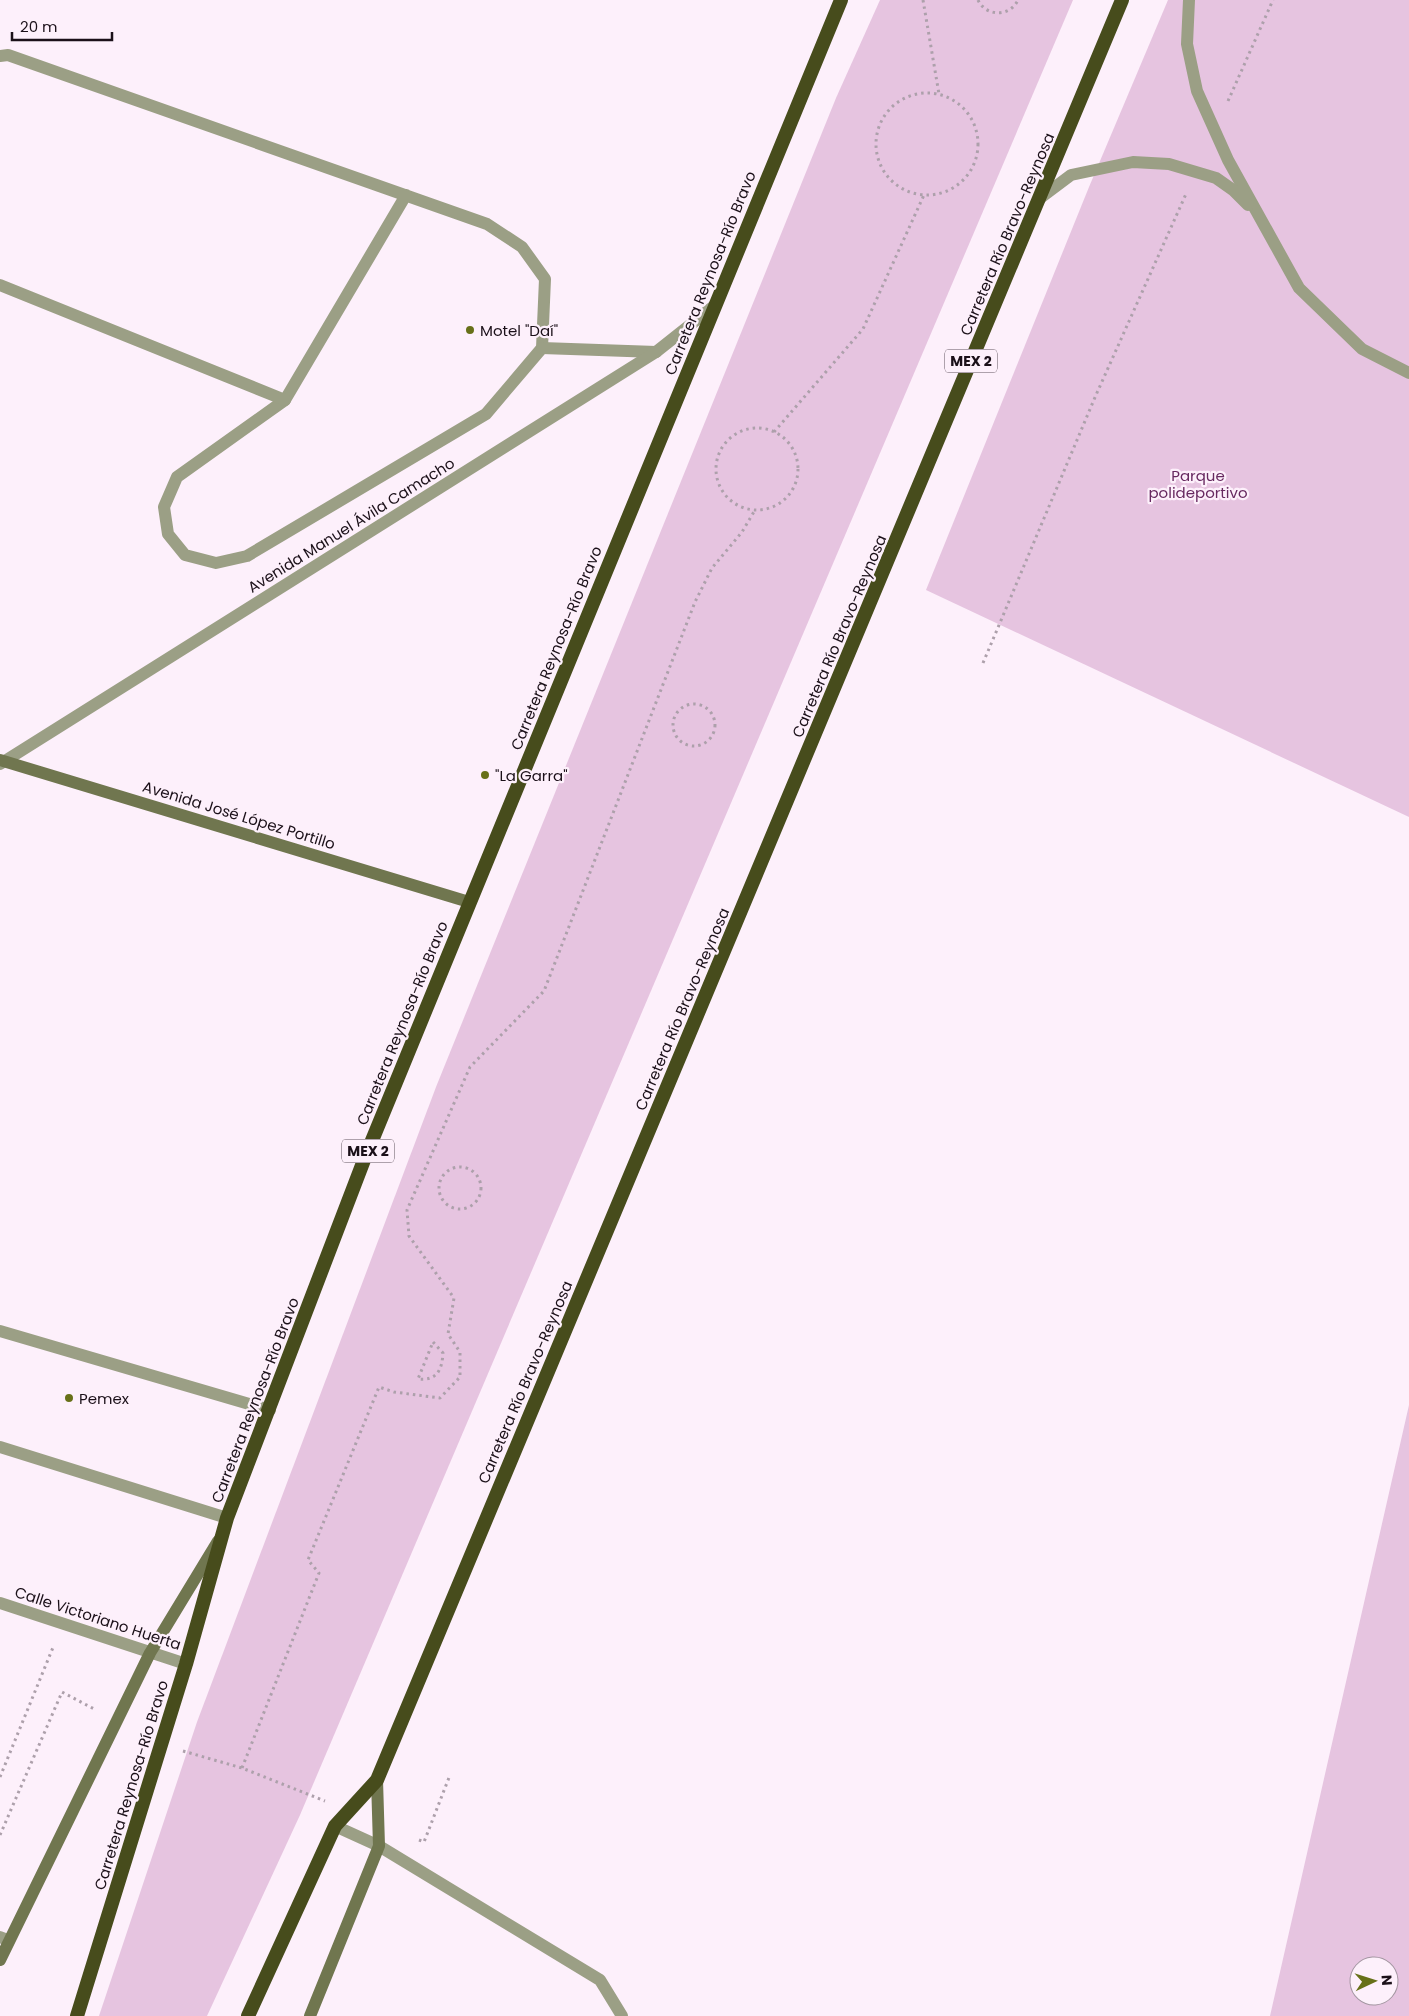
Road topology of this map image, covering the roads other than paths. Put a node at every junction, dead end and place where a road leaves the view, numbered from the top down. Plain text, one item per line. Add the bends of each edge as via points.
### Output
1 (841, 0) edge
2 (1122, 0) edge
3 (1189, 0) edge
4 (0, 56) edge
5 (406, 195) junction
6 (1039, 199) junction
7 (1260, 218) junction
8 (0, 284) edge
9 (714, 306) junction
10 (542, 348) junction
11 (656, 352) junction
12 (1409, 373) edge
13 (285, 400) junction
14 (1, 762) edge
15 (469, 902) junction
16 (0, 1331) edge
17 (270, 1410) junction
18 (0, 1446) edge
19 (227, 1518) junction
20 (222, 1534) junction
21 (0, 1603) edge
22 (150, 1653) junction
23 (186, 1664) junction
24 (376, 1780) junction
25 (335, 1826) junction
26 (380, 1846) junction
27 (4, 1939) edge
28 (0, 1960) edge
29 (77, 2016) edge
30 (248, 2016) edge
31 (310, 2016) edge
32 (622, 2016) edge

1 - 9 highway, Carretera Reynosa-Río Bravo / MEX 2
2 - 6 highway, Carretera Río Bravo-Reynosa / MEX 2
3 - 7 street via 1187,44 1197,91 1228,160
4 - 5 street via 8,55
5 - 10 street via 487,224 522,247 545,279
5 - 13 street
6 - 7 street via 1072,175 1133,162 1169,164 1216,178 1233,190
6 - 24 highway, Carretera Río Bravo-Reynosa / MEX 2
7 - 12 street via 1299,288 1362,349
8 - 13 street
9 - 11 street, Avenida Manuel Ávila Camacho
9 - 15 highway, Carretera Reynosa-Río Bravo / MEX 2
10 - 11 street
10 - 13 street via 486,414 248,556 216,564 186,555 168,534 164,507 177,477
11 - 14 street, Avenida Manuel Ávila Camacho
14 - 15 main road, Avenida José López Portillo
15 - 17 highway, Carretera Reynosa-Río Bravo / MEX 2 via 364,1160
16 - 17 street
17 - 19 highway, Carretera Reynosa-Río Bravo / MEX 2
18 - 19 street
19 - 20 highway, Carretera Reynosa-Río Bravo / MEX 2
20 - 22 main road, Carretera Reynosa-Río Bravo
20 - 23 highway, Carretera Reynosa-Río Bravo / MEX 2
21 - 22 street, Calle Victoriano Huerta
22 - 23 street, Calle Victoriano Huerta
22 - 27 main road, Carretera Reynosa-Río Bravo
23 - 29 highway, Carretera Reynosa-Río Bravo / MEX 2
24 - 25 highway, Carretera Río Bravo-Reynosa / MEX 2
24 - 26 main road
25 - 26 street
25 - 30 highway, Carretera Río Bravo-Reynosa / MEX 2
26 - 31 main road
26 - 32 street via 600,1980
27 - 28 main road, Carretera Reynosa-Río Bravo

